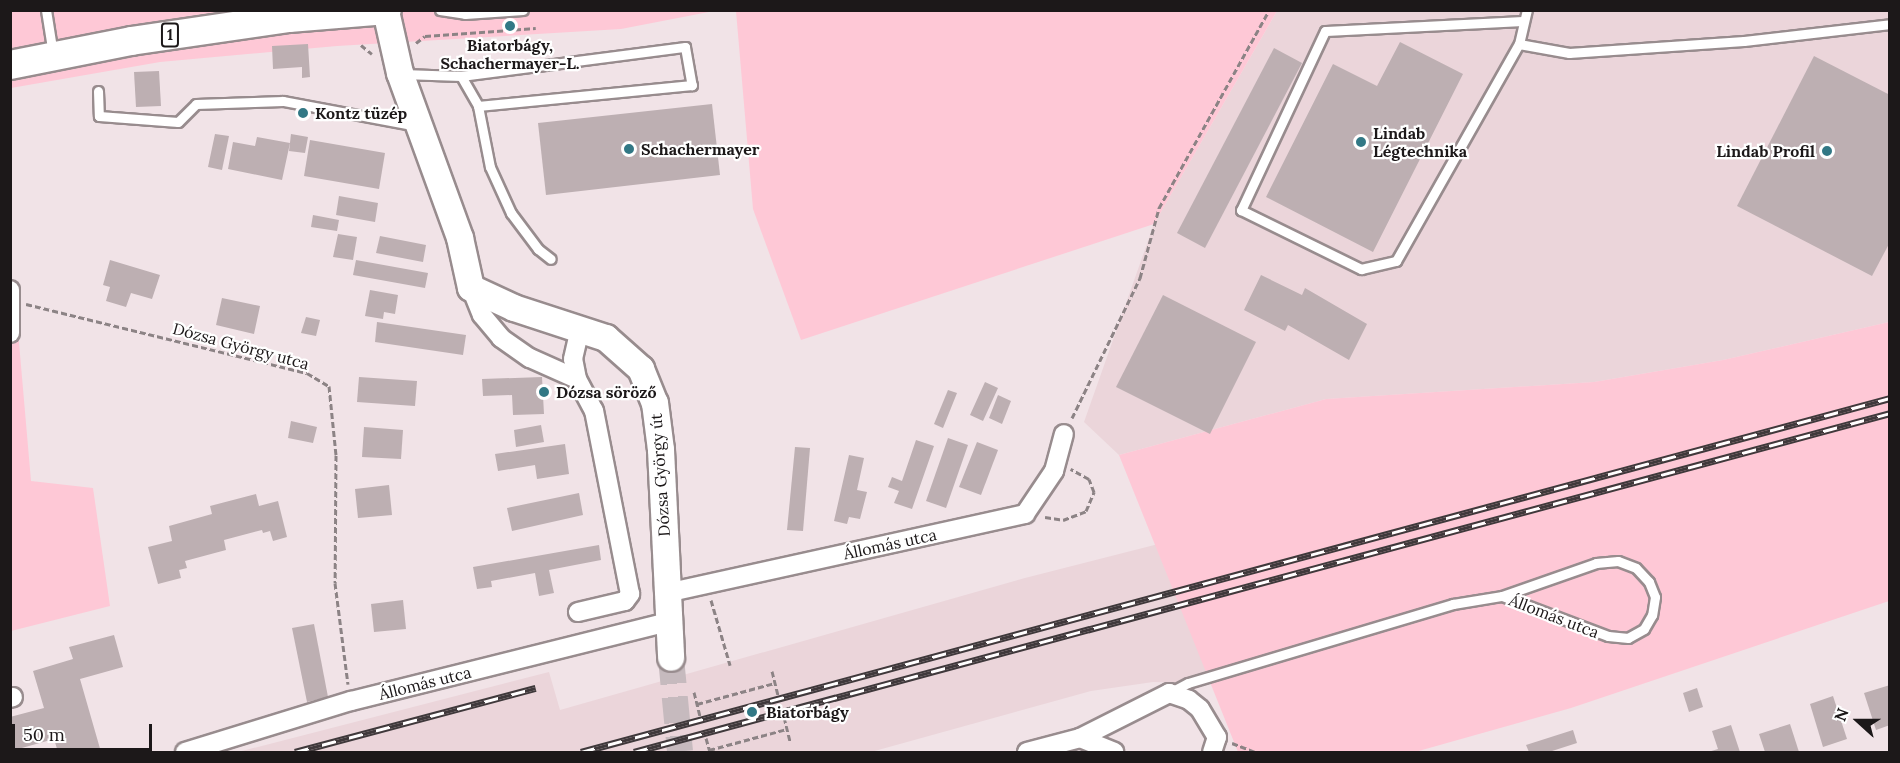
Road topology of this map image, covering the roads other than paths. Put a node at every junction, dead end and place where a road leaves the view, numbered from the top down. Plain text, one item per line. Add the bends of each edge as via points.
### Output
1 (46, 10) edge
2 (440, 10) edge
3 (523, 10) edge
4 (1527, 10) edge
5 (387, 11) edge
6 (1523, 21) junction
7 (1890, 24) edge
8 (1519, 44) junction
9 (53, 56) junction
10 (10, 65) edge
11 (400, 74) junction
12 (461, 76) junction
13 (98, 91) dead end
14 (478, 106) junction
15 (421, 127) junction
16 (552, 259) dead end
17 (471, 288) junction
18 (12, 295) edge
19 (580, 328) junction
20 (10, 333) edge
21 (577, 379) junction
22 (1064, 434) road end
23 (666, 593) junction
24 (1502, 596) junction
25 (578, 612) dead end
26 (668, 622) junction
27 (671, 658) tunnel mouth
28 (1169, 693) junction
29 (1080, 738) junction
30 (1214, 745) edge
31 (185, 753) edge
32 (1027, 753) edge
33 (1114, 753) edge

1 - 9 lane
2 - 3 lane via 465,14
4 - 6 lane
5 - 9 main road, 1 via 289,18
5 - 11 street via 381,49
6 - 8 lane
6 - 8 lane via 1325,31 1241,210 1361,269 1396,261
7 - 8 lane via 1744,41 1569,53
9 - 10 main road, 1
11 - 12 lane
11 - 15 street
12 - 14 lane
12 - 14 lane via 685,47 692,85
13 - 15 lane via 99,116 178,122 196,104 283,101
14 - 16 lane via 490,167 499,189 526,235
15 - 17 street via 460,238
17 - 19 street, Dózsa György út via 514,308
17 - 21 street via 482,315 501,338 530,358
18 - 20 street
19 - 21 street via 573,359
19 - 23 street, Dózsa György út via 606,338 627,353 641,369 655,403 661,450
21 - 25 street via 594,411 630,594 625,601
22 - 23 street, Állomás utca via 1054,471 1025,514 709,592
23 - 26 street, Dózsa György út
24 - 24 lane, Állomás utca via 1608,636 1628,638 1644,629 1652,615 1655,597 1649,582 1636,568 1618,561 1565,571
24 - 28 lane, Állomás utca via 1453,604 1188,683
26 - 27 street, Dózsa György út
26 - 31 street, Állomás utca via 351,701
28 - 29 street, Állomás utca
28 - 30 street via 1200,709
29 - 32 street, Állomás utca
29 - 33 street

